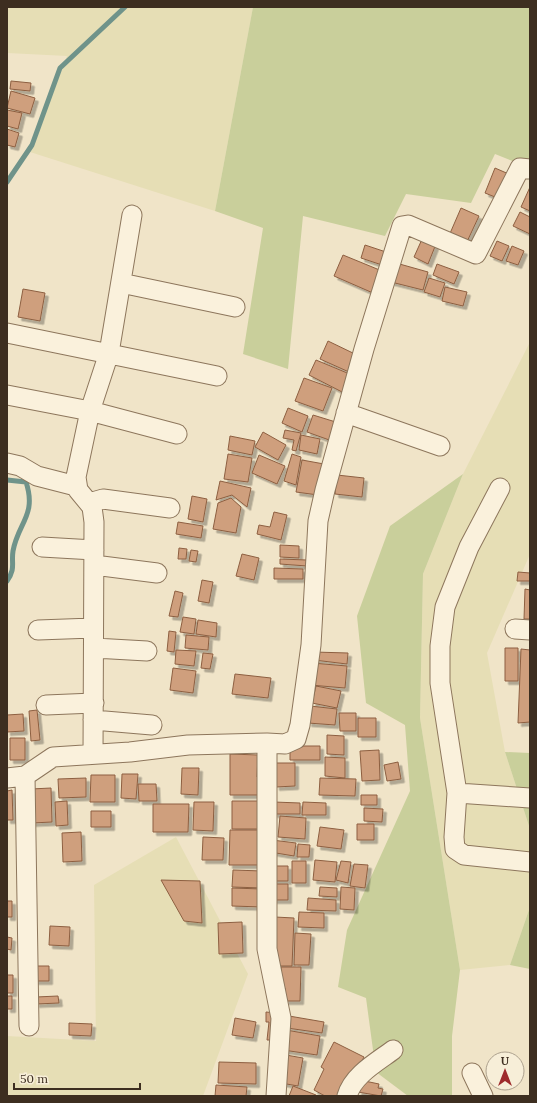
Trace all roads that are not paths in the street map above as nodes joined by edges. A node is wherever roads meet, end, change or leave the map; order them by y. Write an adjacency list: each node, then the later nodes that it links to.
1 (530, 169): 10 (street)
2 (132, 215): 3 (street)
3 (121, 283): 4 (street); 6 (street)
4 (235, 307)
5 (7, 333): 6 (street)
6 (109, 353): 7 (street); 9 (street)
7 (217, 376)
8 (7, 395): 9 (street)
9 (90, 411): 11 (street); 14 (street)
10 (346, 413): 12 (street); 28 (street)
11 (177, 434)
12 (440, 446)
13 (7, 463): 14 (street)
14 (76, 486): 16 (street)
15 (500, 488): 31 (street)
16 (89, 503): 17 (street); 19 (street)
17 (170, 508)
18 (42, 547): 19 (street)
19 (94, 558): 20 (street); 21 (street)
20 (157, 573)
21 (93, 628): 22 (street); 23 (street)
22 (38, 630)
23 (94, 648): 24 (street); 26 (street)
24 (147, 651)
25 (46, 705): 26 (street)
26 (93, 711): 27 (street); 29 (street)
27 (152, 725)
28 (267, 743): 29 (street); 37 (street)
29 (93, 754): 30 (street)
30 (16, 777): 34 (street)
31 (457, 793): 32 (street); 33 (street)
32 (530, 798)
33 (530, 862)
34 (28, 1026)
35 (393, 1050): 38 (street)
36 (472, 1073): 39 (street)
37 (276, 1096)
38 (347, 1096)
39 (483, 1096)

